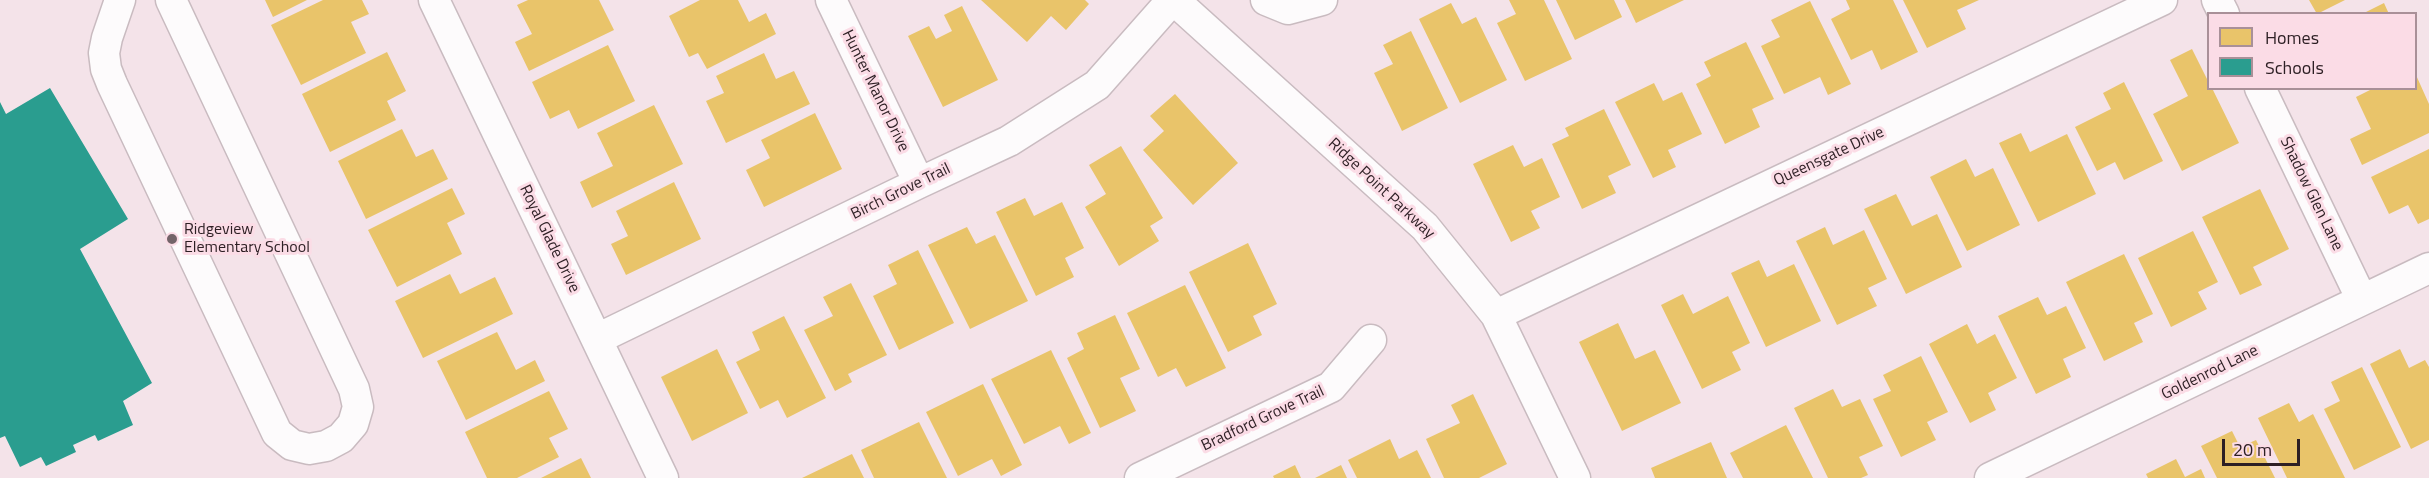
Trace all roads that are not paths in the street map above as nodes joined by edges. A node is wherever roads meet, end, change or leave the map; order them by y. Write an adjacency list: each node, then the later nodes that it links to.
1 (120, 0): 2 (street)
2 (171, 0)
3 (434, 0): 14 (street, Royal Glade Drive)
4 (831, 0): 10 (street, Hunter Manor Drive)
5 (1173, 0): 10 (street, Birch Grove Trail); 13 (street, Ridge Point Parkway)
6 (1266, 0): 8 (street)
7 (2162, 0): 13 (street, Queensgate Drive)
8 (1319, 2)
9 (2261, 90): 12 (street, Shadow Glen Lane)
10 (919, 183): 14 (street, Birch Grove Trail)
11 (2429, 268): 12 (street, Goldenrod Lane)
12 (2361, 300): 19 (street, Goldenrod Lane)
13 (1496, 315): 18 (street, Ridge Point Parkway)
14 (597, 339): 16 (street, Royal Glade Drive)
15 (1371, 340): 17 (street, Bradford Grove Trail)
16 (663, 478)
17 (1140, 478)
18 (1575, 478)
19 (1990, 478)

